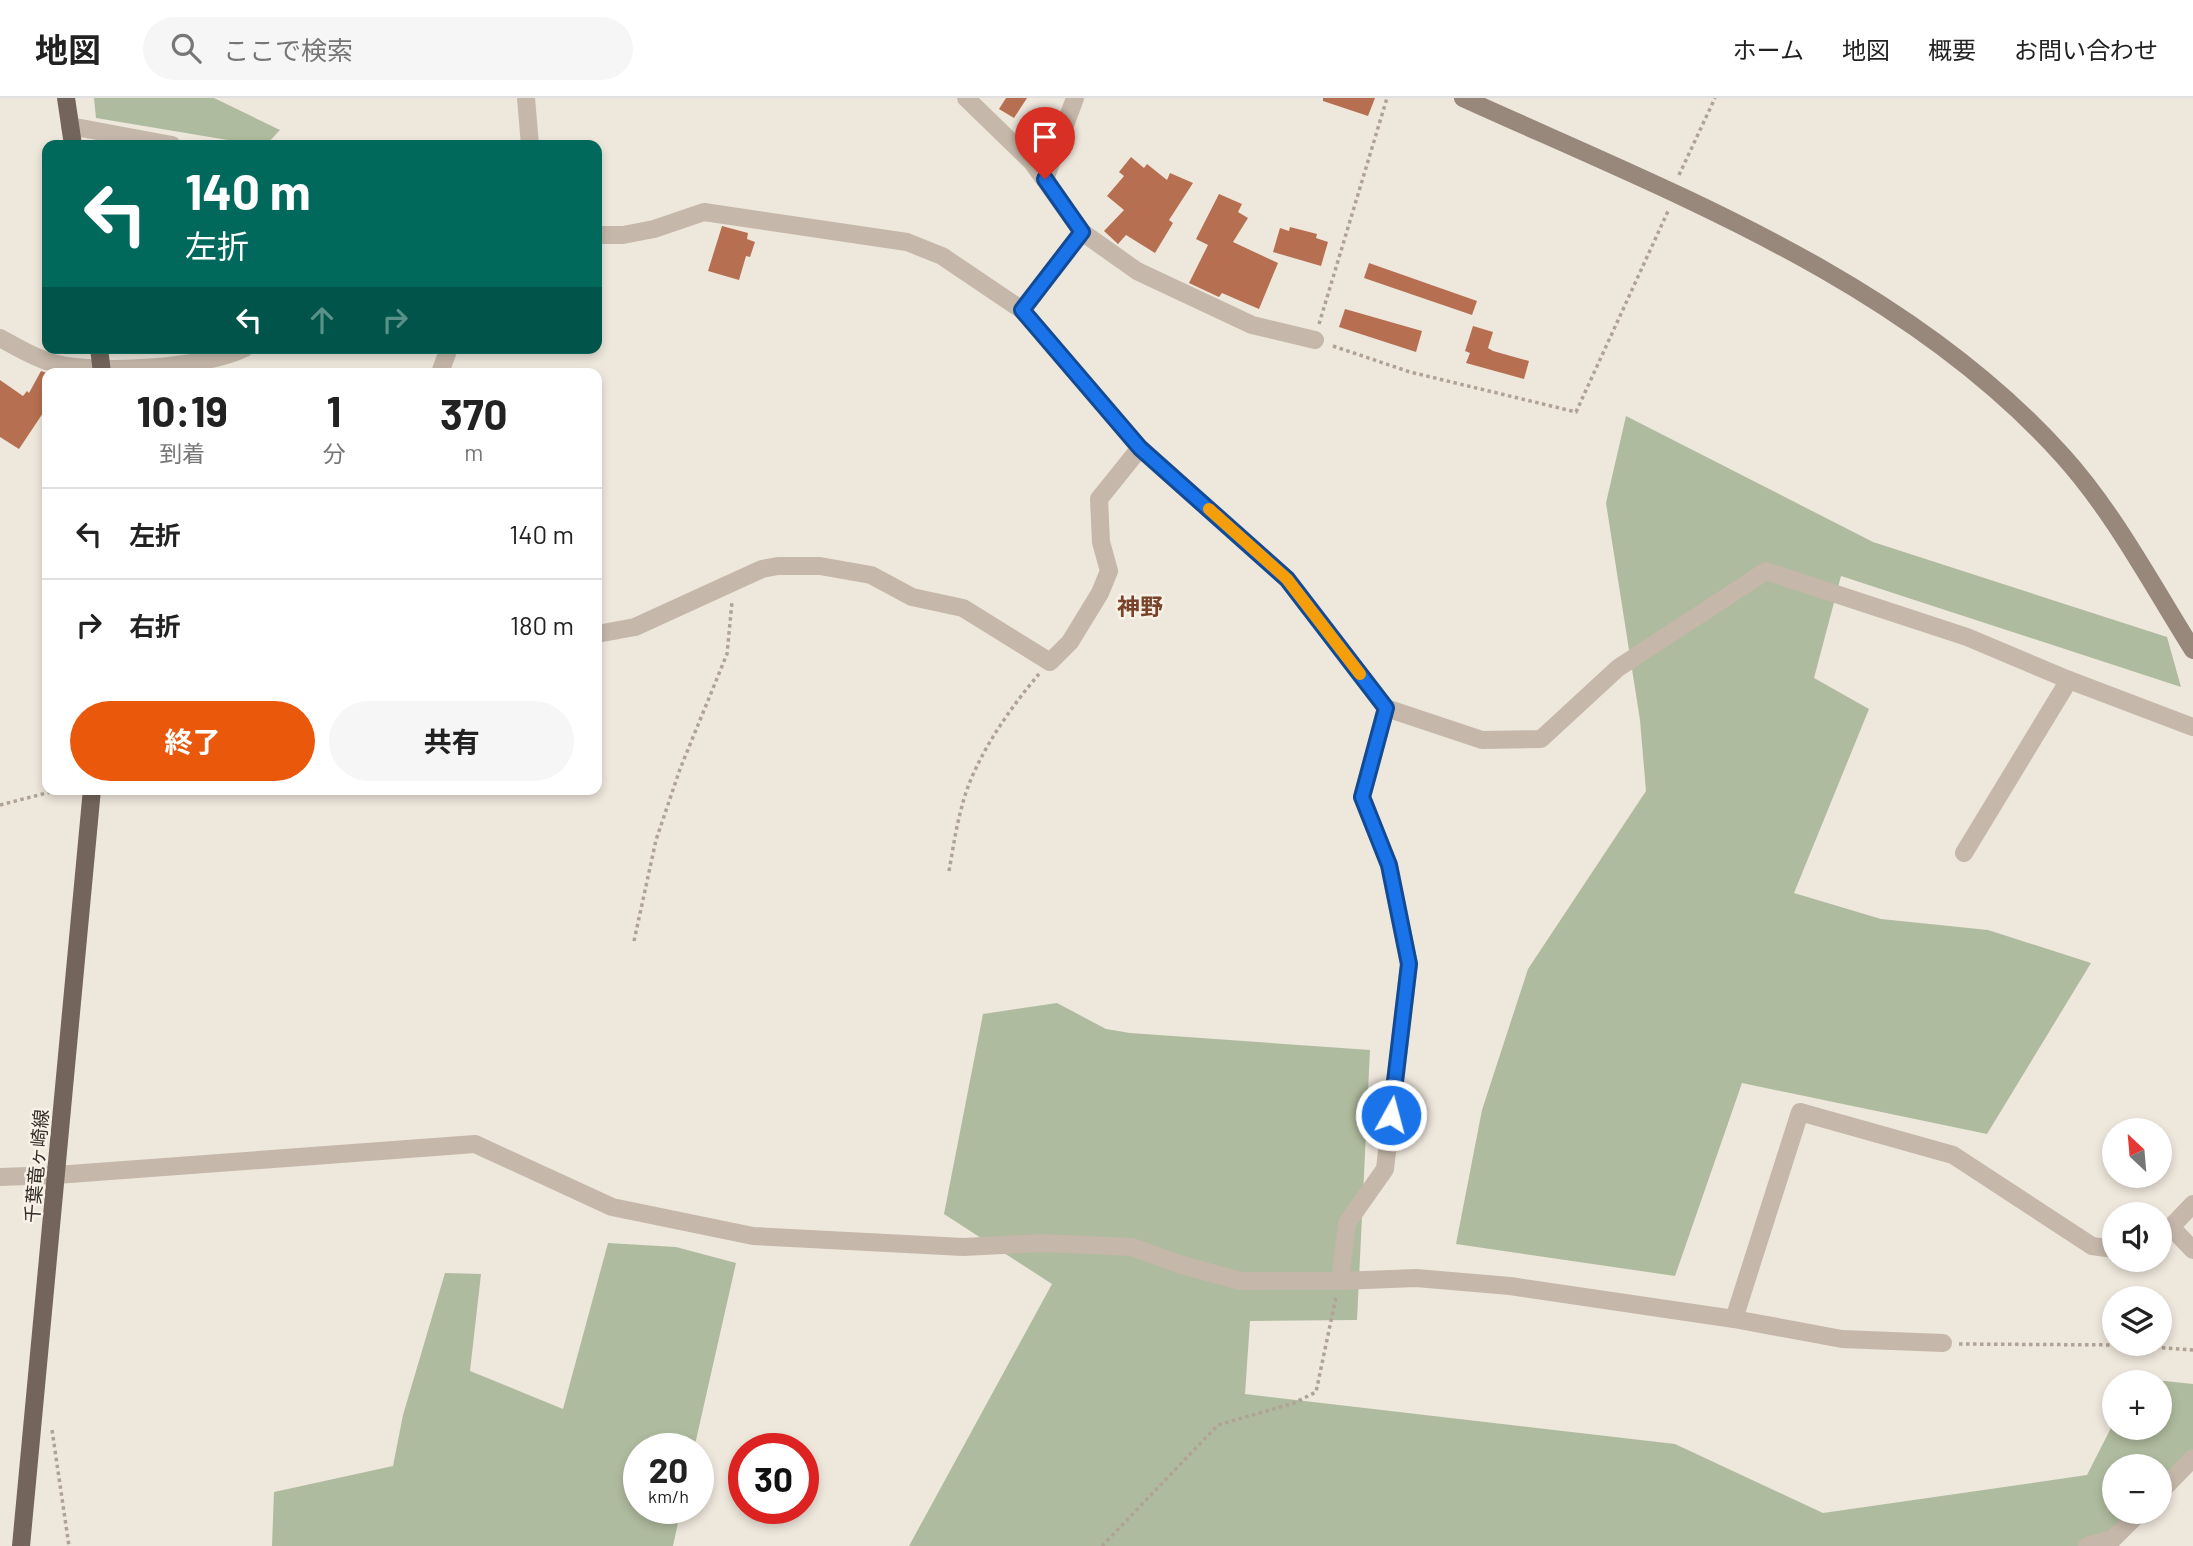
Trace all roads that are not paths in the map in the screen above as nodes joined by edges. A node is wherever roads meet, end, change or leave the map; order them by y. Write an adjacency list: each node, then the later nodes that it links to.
1 (66, 98): 6 (main road)
2 (526, 98): 9 (street)
3 (966, 98): 10 (street)
4 (1075, 98): 10 (street)
5 (1463, 98): 21 (street)
6 (70, 126): 7 (main road); 8 (street)
7 (72, 140)
8 (145, 140)
9 (530, 140)
10 (1045, 179): 11 (street)
11 (1082, 232): 13 (street); 15 (street)
12 (602, 234): 13 (street)
13 (1022, 310): 19 (street)
14 (0, 338): 17 (street)
15 (1315, 340)
16 (228, 354): 18 (street)
17 (84, 368)
18 (144, 368)
19 (1140, 448): 20 (street); 23 (street)
20 (602, 633)
21 (2193, 650)
22 (2069, 680): 23 (street); 24 (street); 26 (street)
23 (1386, 708): 34 (street)
24 (2193, 727)
25 (91, 795): 27 (main road, 千葉竜ヶ崎線)
26 (1964, 853)
27 (56, 1175): 28 (street); 34 (street); 40 (main road, 千葉竜ヶ崎線)
28 (0, 1177)
29 (2193, 1204): 30 (street)
30 (2172, 1223)
31 (2172, 1234): 33 (street)
32 (2102, 1247): 35 (street)
33 (2193, 1250)
34 (1340, 1281): 35 (street)
35 (1734, 1319): 36 (street)
36 (1943, 1343)
37 (2193, 1458): 38 (street)
38 (2172, 1480)
39 (2128, 1524): 41 (street)
40 (21, 1546)
41 (2087, 1546)

